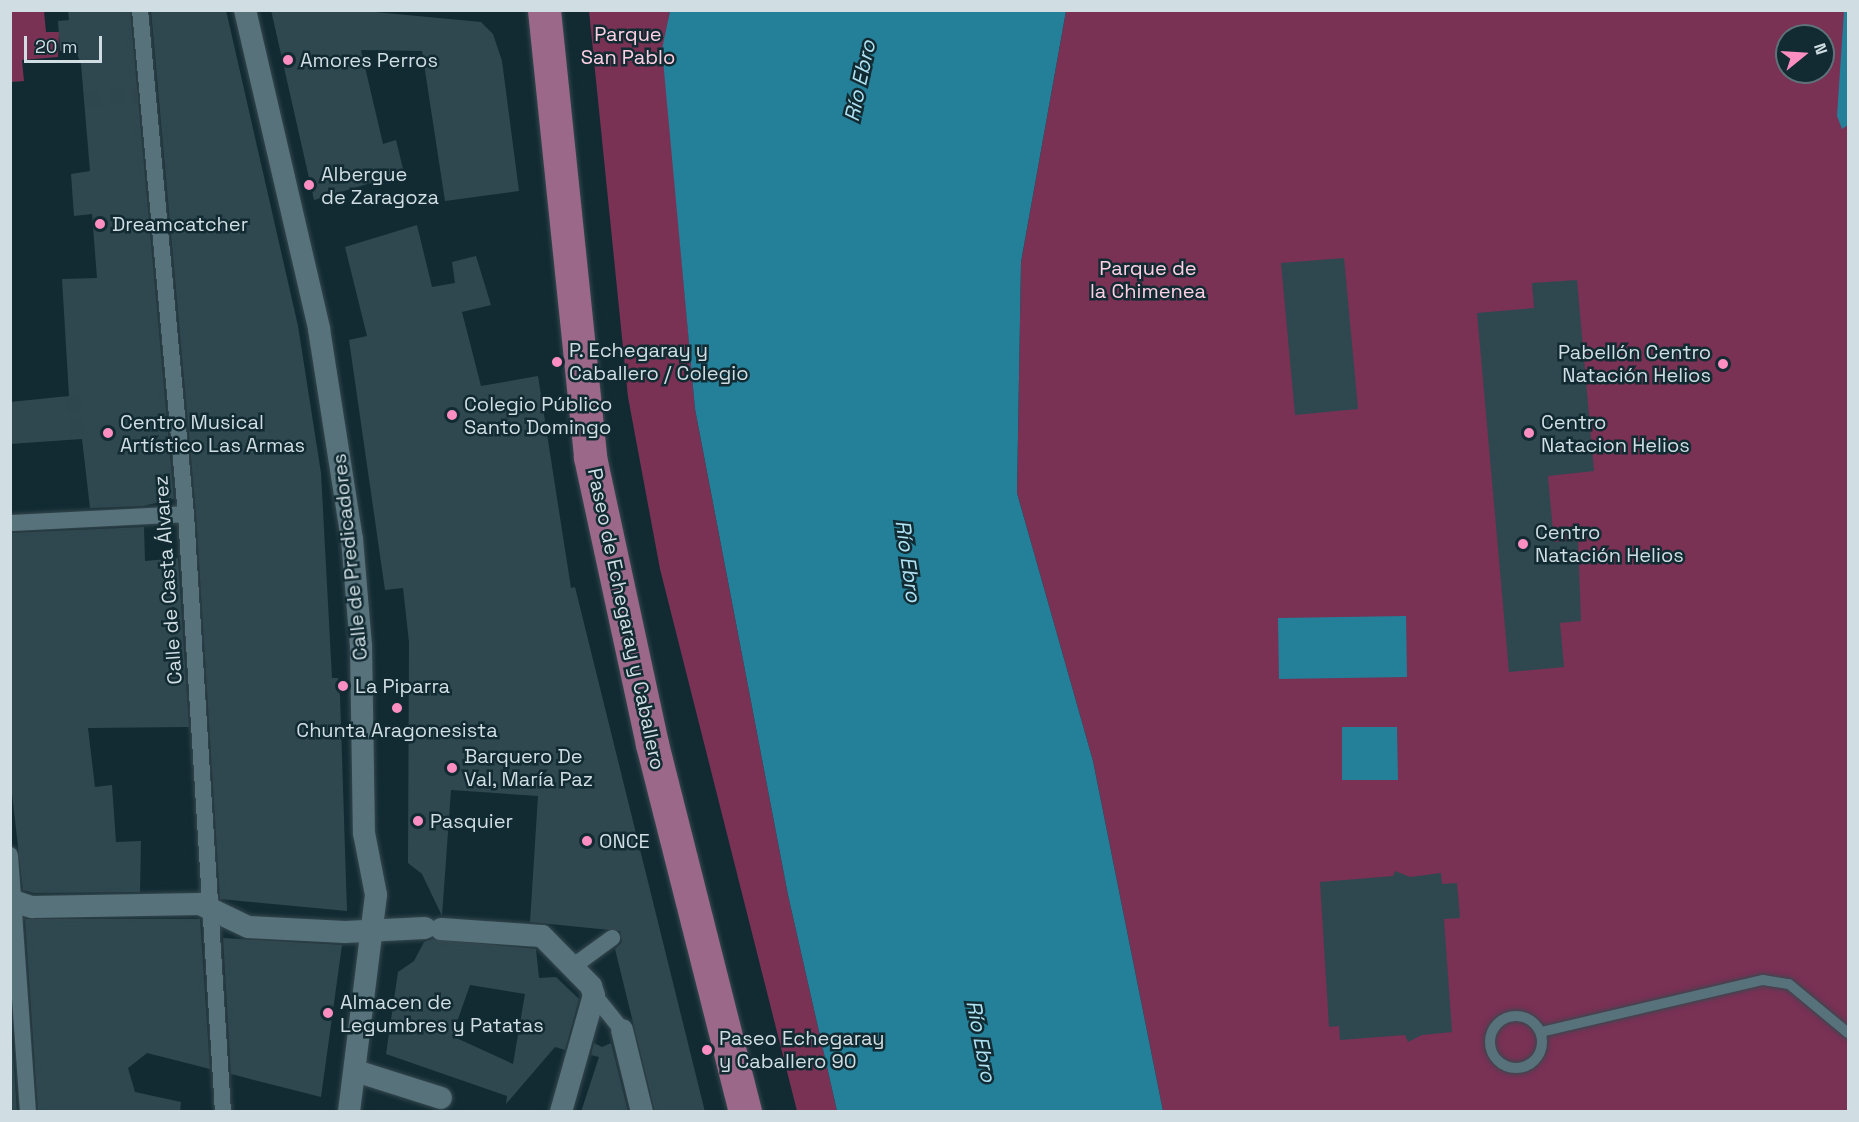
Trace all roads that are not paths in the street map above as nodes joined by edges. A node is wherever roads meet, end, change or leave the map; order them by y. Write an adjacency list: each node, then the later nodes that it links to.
1 (140, 10): 4 (street, Calle de Casta Álvarez)
2 (245, 10): 9 (street, Calle de Predicadores)
3 (538, 11): 23 (main road, Paseo de Echegaray y Caballero)
4 (186, 514): 5 (street); 8 (street, Calle de Casta Álvarez)
5 (10, 523)
6 (10, 855): 7 (street)
7 (12, 900): 8 (street); 18 (street)
8 (212, 910): 9 (street); 19 (street, Calle de Casta Álvarez)
9 (373, 931): 11 (street); 16 (street, Calle de Predicadores)
10 (612, 938): 11 (street)
11 (575, 965): 12 (street)
12 (594, 995): 13 (street); 21 (street)
13 (622, 1030): 22 (street)
14 (1541, 1032): 14 (lane); 15 (lane)
15 (1848, 1033)
16 (356, 1071): 17 (street); 20 (street, Calle de Predicadores)
17 (441, 1098)
18 (28, 1112)
19 (223, 1112)
20 (349, 1112)
21 (561, 1112)
22 (642, 1112)
23 (745, 1112)

